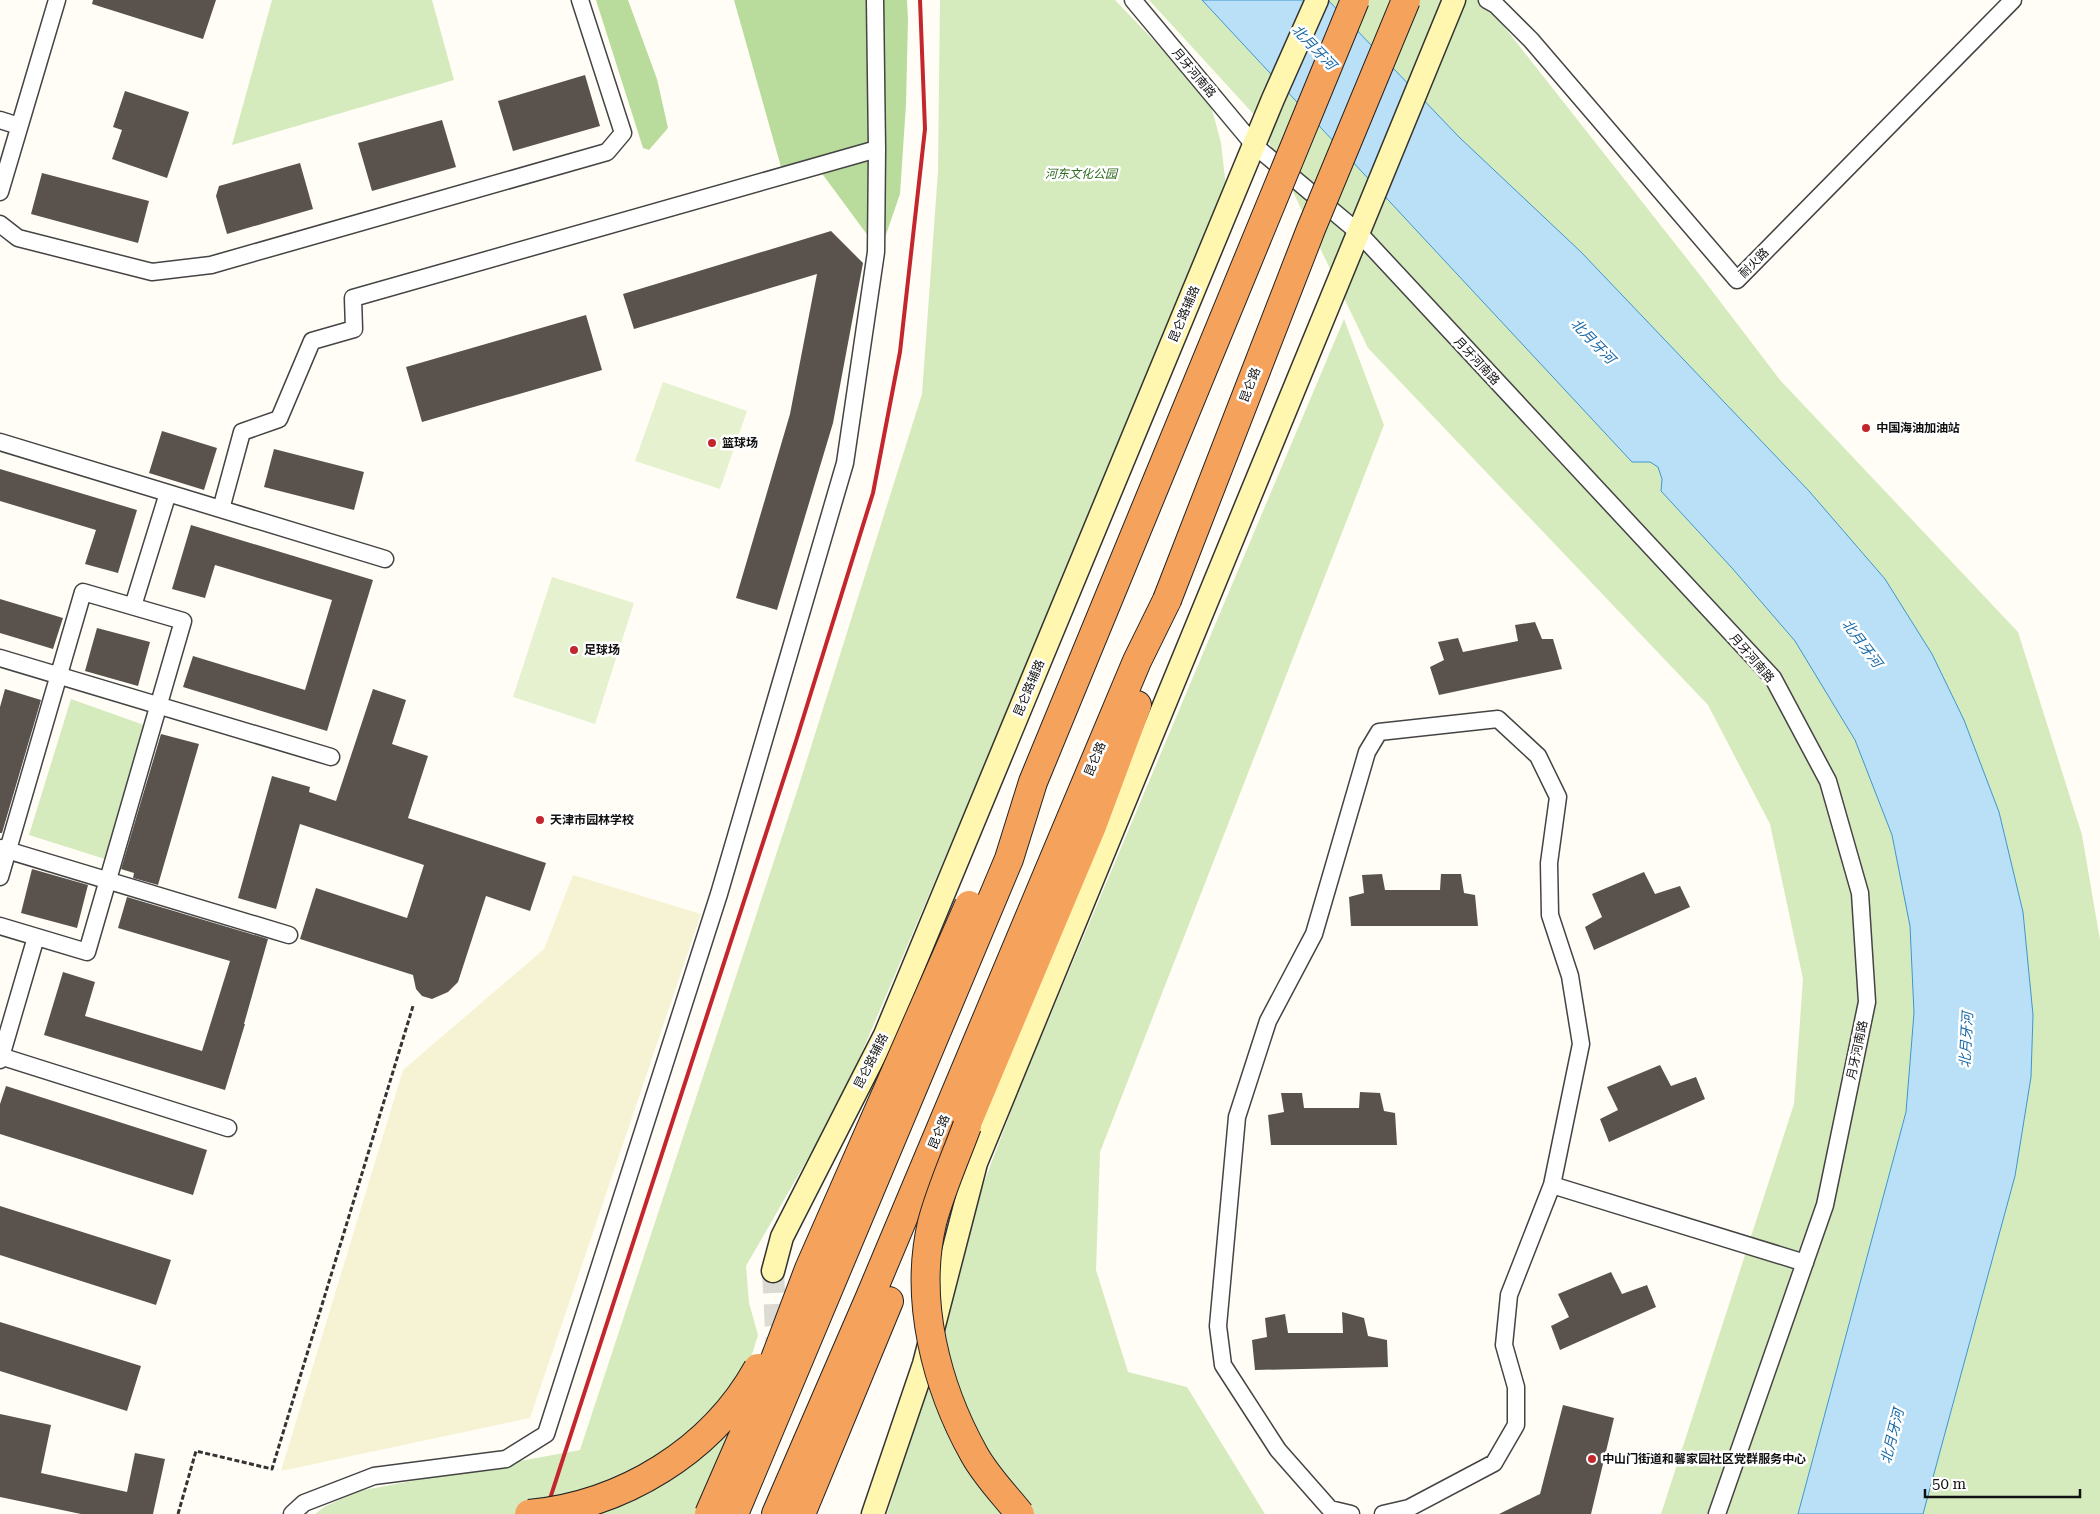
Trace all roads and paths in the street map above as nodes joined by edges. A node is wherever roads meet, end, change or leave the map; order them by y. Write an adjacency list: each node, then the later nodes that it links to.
1 (57, 0): 12 (street)
2 (580, 0): 16 (street)
3 (875, 0): 14 (street)
4 (1133, 0): 13 (street, 月牙河南路)
5 (1317, 0): 13 (main road, 昆仑路辅路)
6 (1355, 0): 28 (highway, bridge)
7 (1406, 0): 22 (highway, 昆仑路, bridge)
8 (1454, 0): 17 (main road)
9 (1487, 0): 10 (street, 耐火路)
10 (2013, 0)
11 (0, 120): 12 (street)
12 (19, 126): 15 (street)
13 (1254, 145): 17 (street, 月牙河南路); 42 (main road, 昆仑路辅路)
14 (877, 149): 20 (street); 44 (street)
15 (0, 192)
16 (0, 224)
17 (1358, 232): 40 (street, 月牙河南路); 50 (main road)
18 (0, 442): 19 (street)
19 (168, 493): 20 (street); 23 (street)
20 (221, 509): 21 (street)
21 (385, 559)
22 (1166, 600): 37 (highway); 48 (highway, 昆仑路)
23 (133, 606): 25 (street); 26 (street)
24 (0, 658): 25 (street)
25 (59, 676): 26 (street); 29 (street)
26 (158, 706): 27 (street); 31 (street)
27 (331, 757)
28 (1033, 782): 41 (highway, bridge); 47 (highway, bridge)
29 (4, 849): 30 (street); 31 (street)
30 (0, 877)
31 (108, 880): 33 (street); 34 (street)
32 (0, 926): 34 (street)
33 (289, 935)
34 (36, 937): 36 (street)
35 (413, 1006): 43 (path)
36 (0, 1058): 38 (street)
37 (967, 1126): 49 (highway, bridge); 51 (highway, bridge)
38 (228, 1128)
39 (1552, 1185): 40 (street); 52 (street); 53 (street)
40 (1805, 1263): 54 (street, 月牙河南路)
41 (809, 1268): 45 (highway, bridge); 46 (highway, bridge)
42 (773, 1271)
43 (178, 1514)
44 (292, 1514)
45 (529, 1514)
46 (708, 1514)
47 (734, 1514)
48 (776, 1514)
49 (801, 1514)
50 (873, 1514)
51 (1020, 1514)
52 (1351, 1514)
53 (1382, 1514)
54 (1717, 1514)

